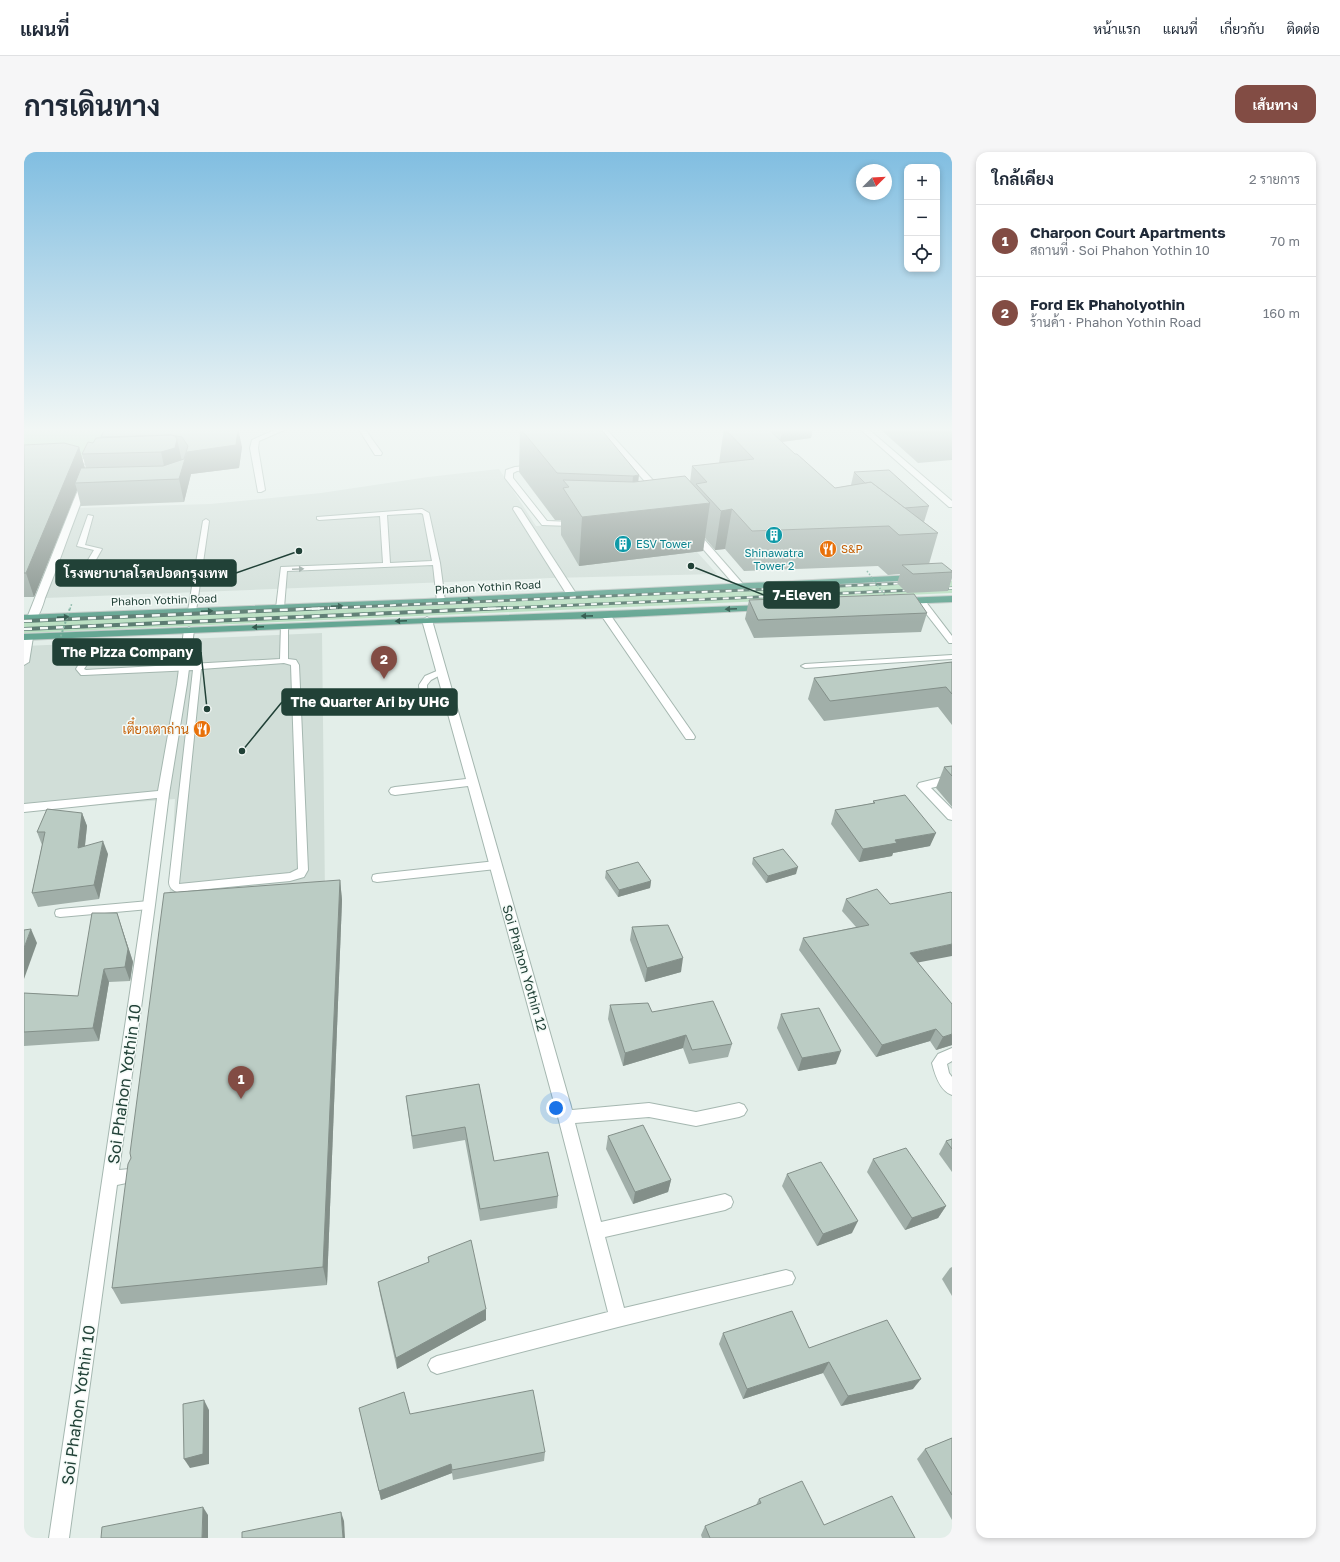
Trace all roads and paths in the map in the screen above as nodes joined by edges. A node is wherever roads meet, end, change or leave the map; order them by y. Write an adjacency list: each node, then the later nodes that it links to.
1 (84, 493): 19 (street)
2 (521, 493): 7 (street)
3 (625, 493): 7 (street)
4 (659, 493): 6 (street)
5 (938, 493): 9 (street)
6 (665, 499)
7 (637, 505): 8 (street)
8 (650, 505)
9 (952, 505)
10 (517, 509): 24 (street)
11 (383, 514): 13 (lane); 16 (lane); 17 (lane)
12 (90, 516): 18 (lane)
13 (319, 518)
14 (206, 521): 32 (lane)
15 (689, 528): 23 (street)
16 (436, 563): 17 (lane); 27 (lane)
17 (387, 565): 31 (lane, one-way to 17)
18 (88, 567): 19 (lane); 20 (lane)
19 (52, 569): 34 (street)
20 (128, 569)
21 (867, 571): 28 (path, bridge)
22 (921, 577): 23 (main road, Phahon Yothin Road)
23 (741, 587): 24 (main road, Phahon Yothin Road)
24 (572, 595): 27 (main road, Phahon Yothin Road, one-way to 24)
25 (952, 599): 26 (main road)
26 (920, 600): 28 (main road); 39 (lane)
27 (441, 601): 31 (main road, Phahon Yothin Road, one-way to 27)
28 (891, 602)
29 (72, 603): 40 (path, bridge)
30 (772, 607): 33 (main road, one-way to 33)
31 (280, 608): 32 (main road, Phahon Yothin Road, one-way to 31)
32 (192, 611): 34 (main road, Phahon Yothin Road, one-way to 32); 37 (main road)
33 (606, 615): 35 (main road, one-way to 35); 49 (street)
34 (28, 618)
35 (428, 620): 36 (main road, one-way to 36); 47 (street, Soi Phahon Yothin 12)
36 (284, 626): 37 (main road, one-way to 37); 43 (lane)
37 (189, 630): 38 (main road); 41 (street, Soi Phahon Yothin 10)
38 (26, 637): 44 (street)
39 (952, 641)
40 (58, 645)
41 (186, 650): 46 (street, Soi Phahon Yothin 10); 46 (lane)
42 (952, 658): 45 (lane)
43 (284, 661): 46 (lane); 46 (lane)
44 (24, 662)
45 (805, 666)
46 (190, 668): 53 (street, Soi Phahon Yothin 10)
47 (442, 672): 48 (lane); 51 (street, Soi Phahon Yothin 12)
48 (424, 708)
49 (690, 737)
50 (952, 779): 55 (street)
51 (473, 782): 52 (street); 56 (street, Soi Phahon Yothin 12)
52 (395, 791)
53 (163, 794): 54 (street); 58 (street, Soi Phahon Yothin 10)
54 (24, 808)
55 (952, 816)
56 (496, 865): 57 (lane); 63 (street, Soi Phahon Yothin 12)
57 (377, 878)
58 (149, 905): 59 (lane); 65 (street, Soi Phahon Yothin 10)
59 (60, 913)
60 (952, 1054): 61 (street)
61 (952, 1089)
62 (739, 1110): 63 (street)
63 (566, 1117): 67 (street, Soi Phahon Yothin 12)
64 (130, 1176): 65 (street)
65 (111, 1179): 71 (street, Soi Phahon Yothin 10)
66 (725, 1202): 67 (street)
67 (595, 1231): 69 (street, Soi Phahon Yothin 12)
68 (786, 1278): 69 (street)
69 (618, 1318): 70 (street)
70 (436, 1365)
71 (59, 1538)

